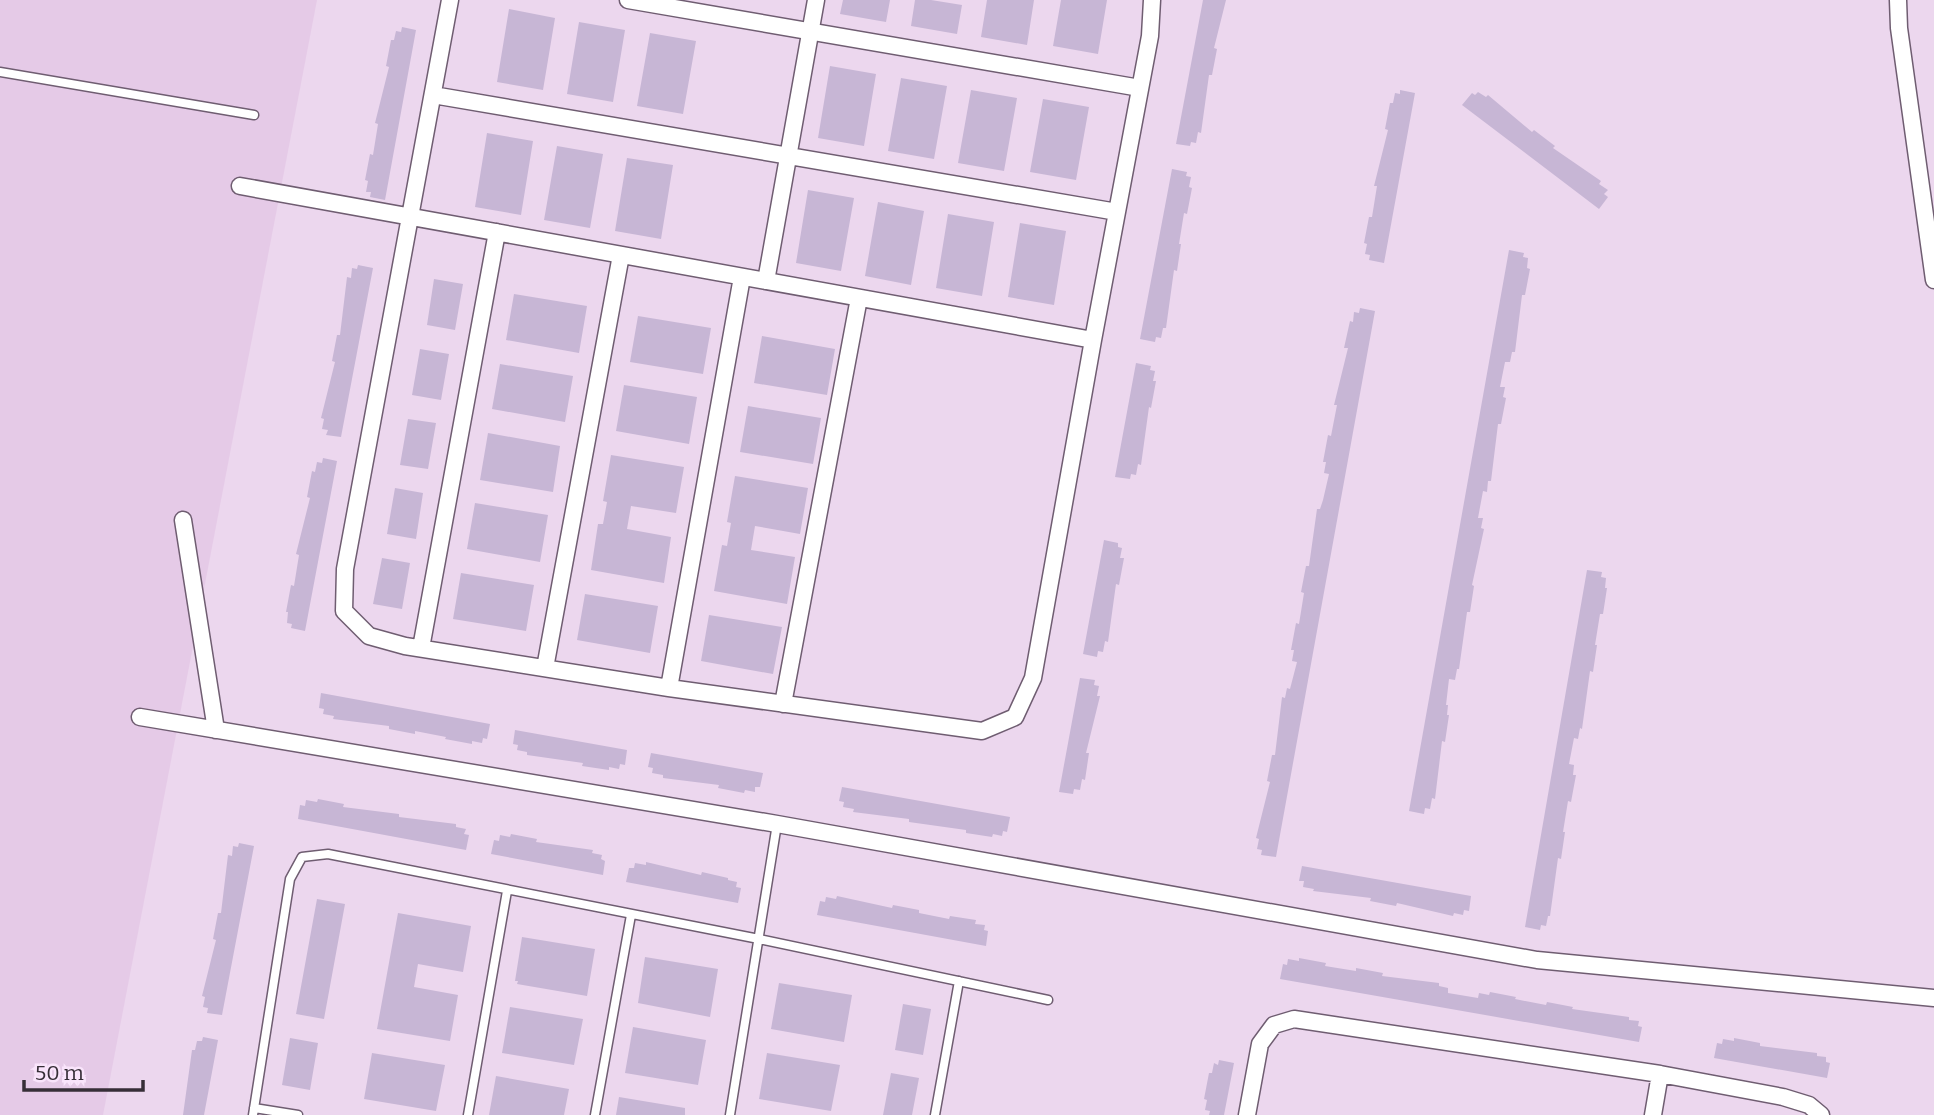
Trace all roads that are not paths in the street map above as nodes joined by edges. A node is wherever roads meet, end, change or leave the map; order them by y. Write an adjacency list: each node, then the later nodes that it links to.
1 (450, 0): 9 (street)
2 (628, 0): 6 (street)
3 (816, 0): 6 (street)
4 (1152, 0): 8 (street)
5 (1898, 0): 19 (street)
6 (811, 32): 8 (street); 11 (street)
7 (0, 72): 10 (lane)
8 (1140, 88): 13 (street)
9 (433, 95): 11 (street); 14 (street)
10 (254, 115)
11 (789, 156): 13 (street); 18 (street)
12 (240, 186): 14 (street)
13 (1117, 212): 21 (street)
14 (410, 217): 15 (street); 23 (street)
15 (497, 232): 16 (street); 23 (street)
16 (621, 255): 17 (street); 24 (street)
17 (742, 277): 18 (street); 25 (street)
18 (766, 281): 20 (street)
19 (1934, 281)
20 (859, 298): 21 (street); 26 (street)
21 (1093, 341): 26 (street)
22 (183, 520): 28 (street)
23 (421, 648): 24 (street)
24 (545, 668): 25 (street)
25 (669, 688): 26 (street)
26 (783, 704)
27 (140, 717): 28 (street)
28 (216, 730): 29 (street)
29 (777, 824): 32 (lane); 34 (street)
30 (507, 891): 31 (lane); 37 (lane); 39 (lane)
31 (631, 915): 32 (lane); 40 (lane)
32 (759, 939): 33 (lane); 41 (lane)
33 (959, 981): 35 (lane); 42 (lane)
34 (1934, 998)
35 (1048, 1000)
36 (1660, 1074): 43 (street); 44 (street); 45 (street)
37 (253, 1111): 38 (lane)
38 (298, 1115)
39 (468, 1115)
40 (595, 1115)
41 (730, 1115)
42 (935, 1115)
43 (1247, 1115)
44 (1653, 1115)
45 (1821, 1115)

